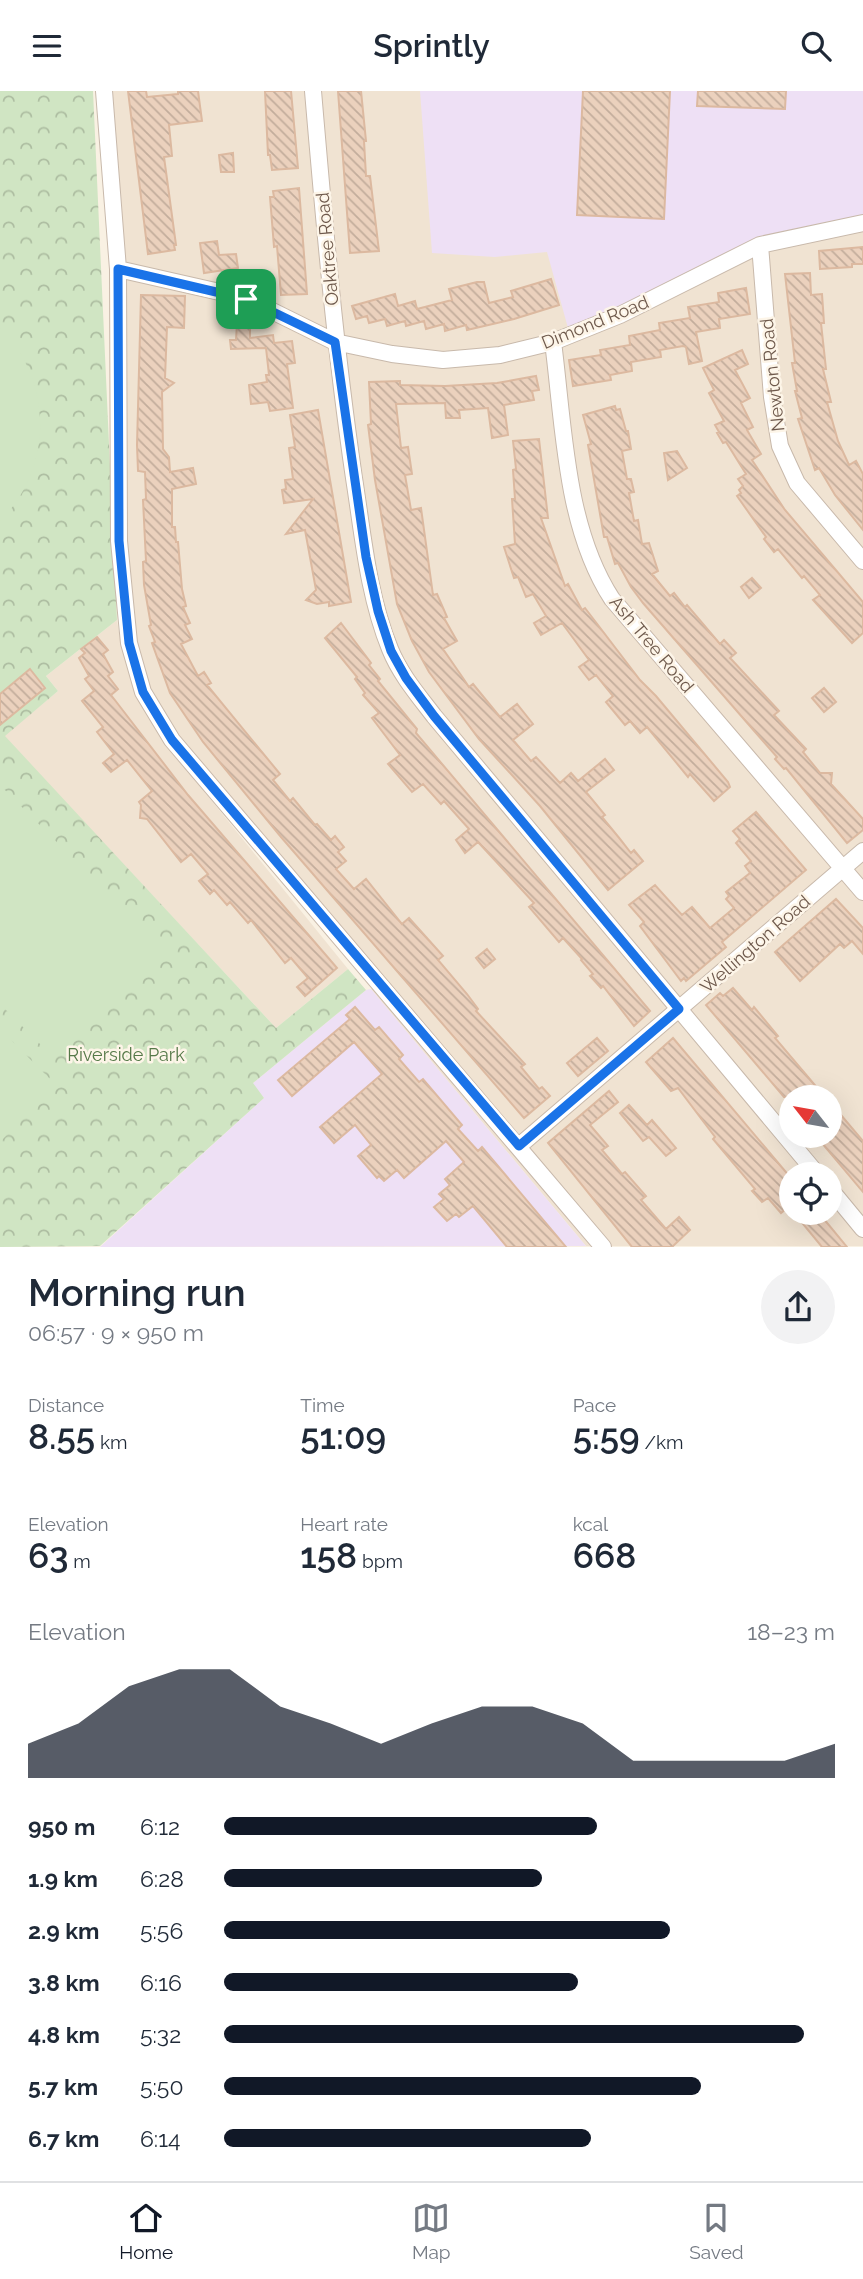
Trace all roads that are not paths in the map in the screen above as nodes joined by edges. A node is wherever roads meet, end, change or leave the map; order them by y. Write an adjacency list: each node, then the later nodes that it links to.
1 (104, 91): 5 (street)
2 (313, 91): 6 (street, Oaktree Road)
3 (863, 223): 4 (street, Dimond Road)
4 (760, 244): 7 (street, Dimond Road); 8 (street, Newton Road)
5 (118, 269): 6 (street, Dimond Road); 13 (street)
6 (335, 342): 7 (street, Dimond Road); 12 (street, Oaktree Road)
7 (553, 342): 10 (street, Ash Tree Road)
8 (863, 561)
9 (863, 851): 10 (street, Wellington Road)
10 (842, 868): 11 (street, Ash Tree Road); 12 (street, Wellington Road)
11 (863, 892)
12 (679, 1009): 13 (street, Wellington Road); 14 (street, Oaktree Road)
13 (519, 1146): 17 (street)
14 (807, 1162)
15 (842, 1204): 16 (street)
16 (863, 1229)
17 (603, 1247)

